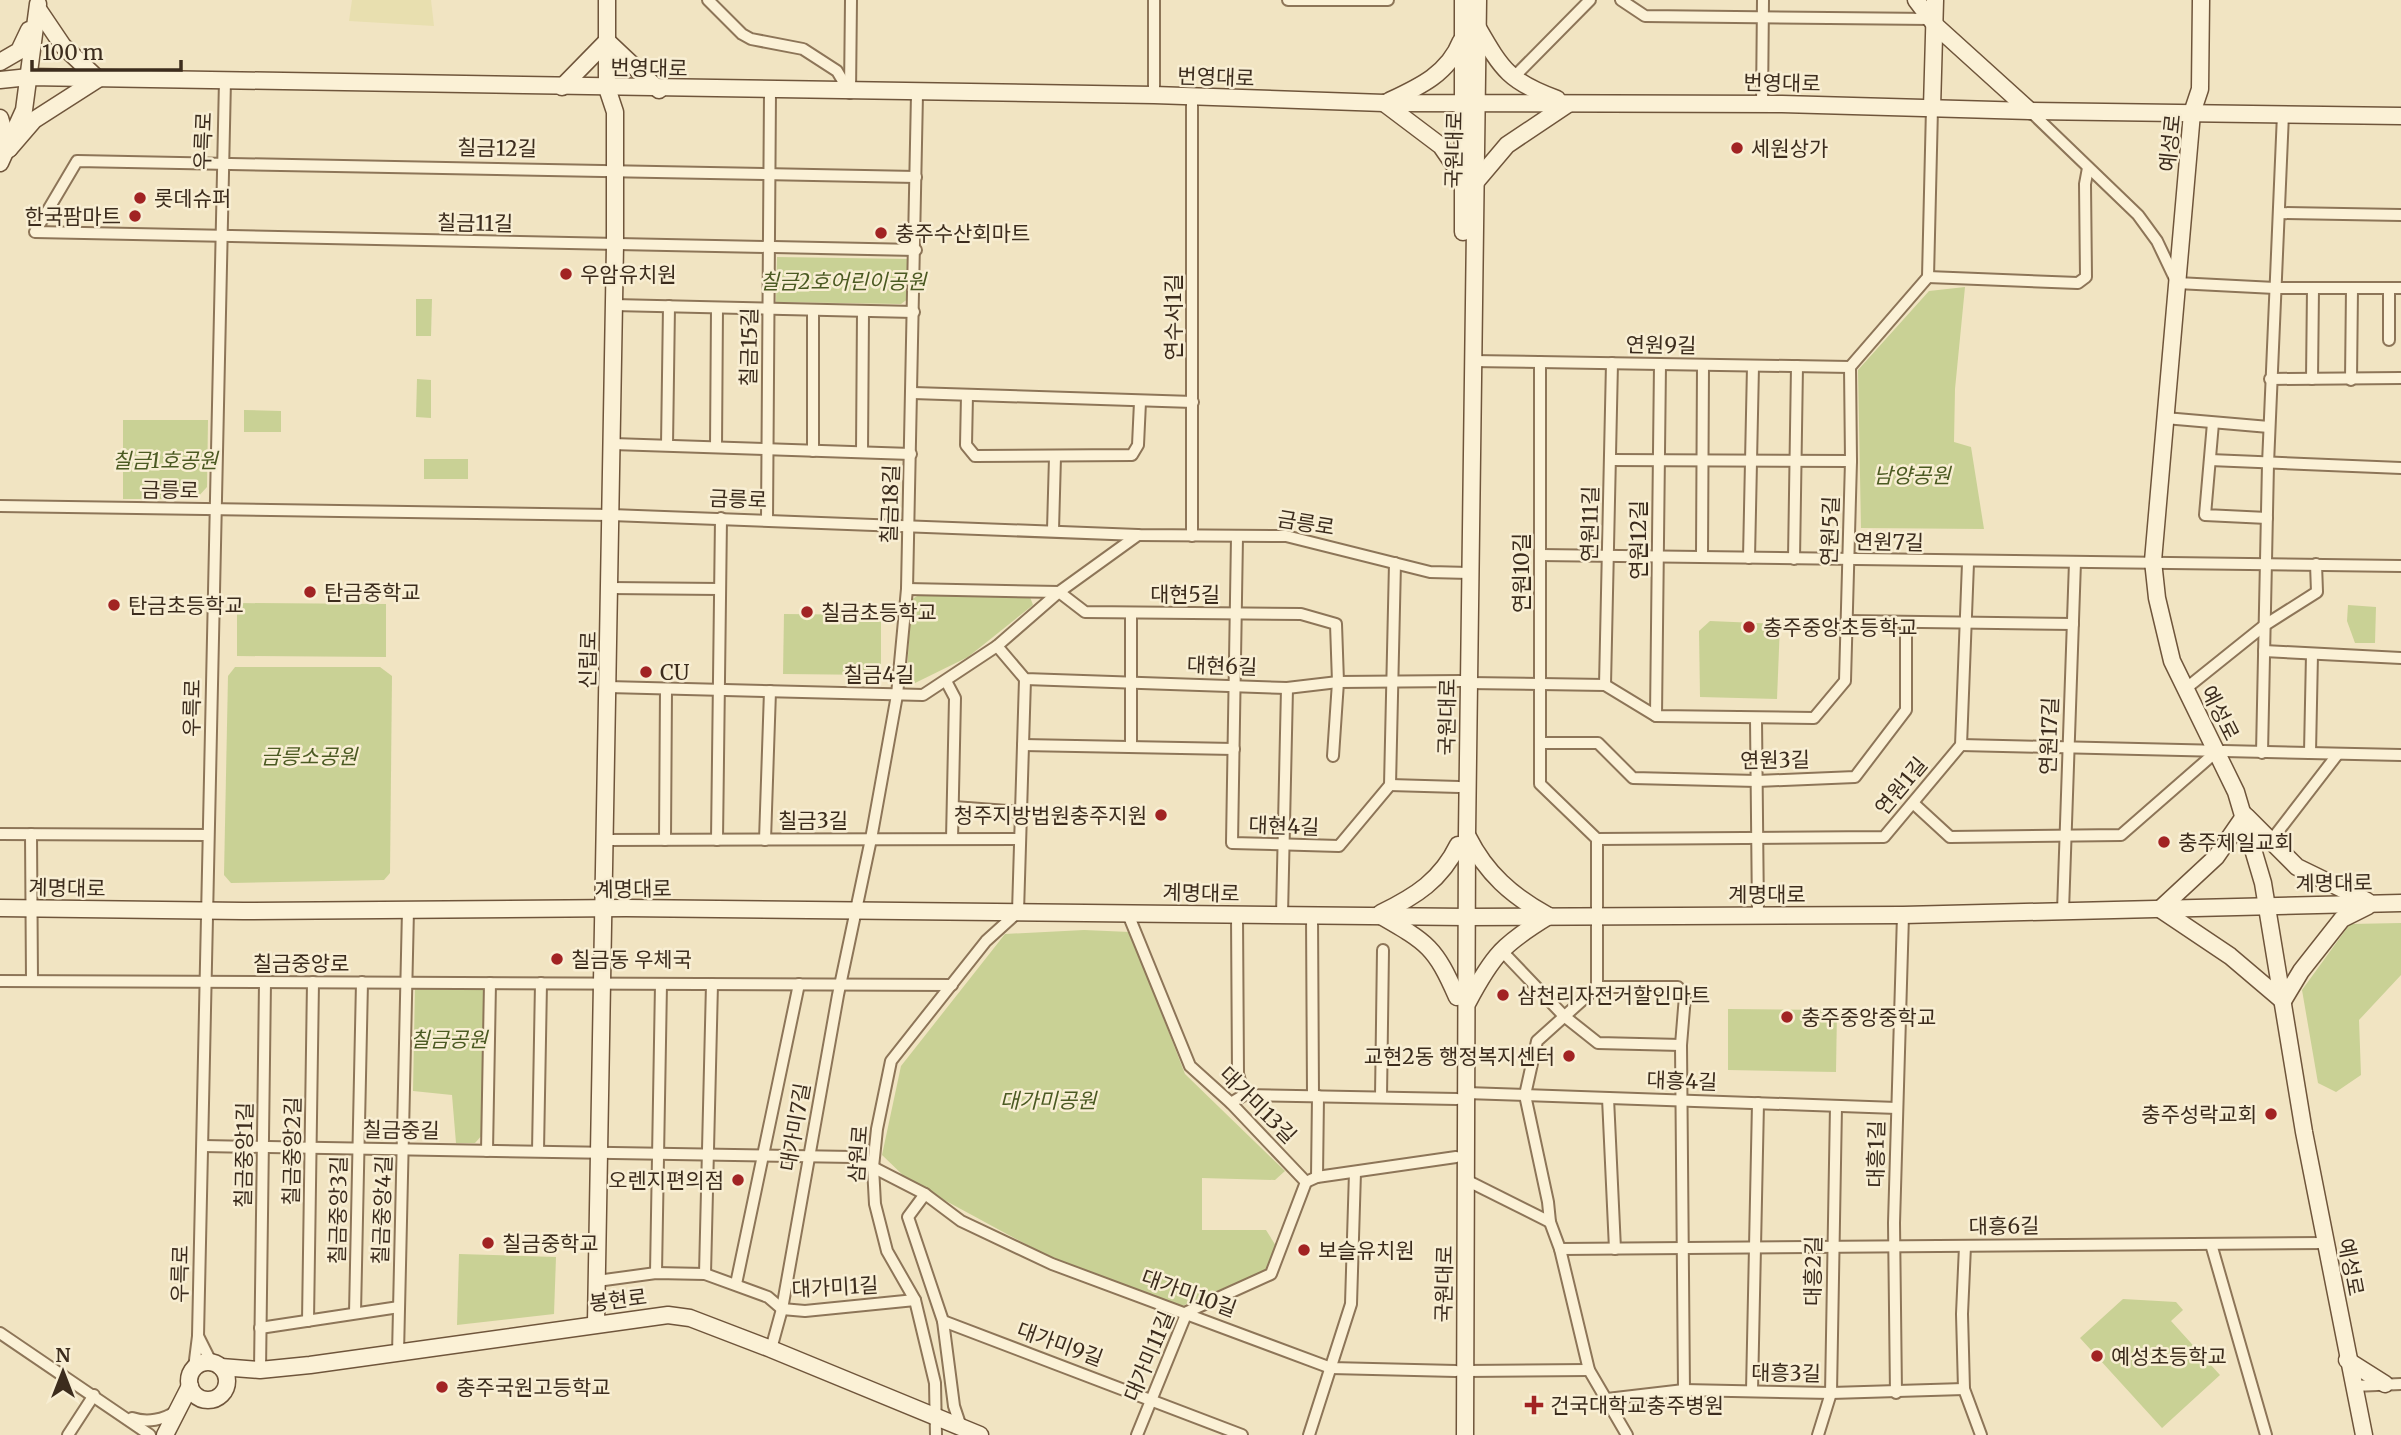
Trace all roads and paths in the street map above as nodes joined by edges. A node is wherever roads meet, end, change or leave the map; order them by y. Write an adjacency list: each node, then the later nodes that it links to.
1 (607, 0): 22 (street, 신립로)
2 (708, 0): 33 (street)
3 (851, 0): 33 (street)
4 (1154, 0): 35 (street)
5 (1287, 0): 6 (street)
6 (1334, 0): 7 (street)
7 (1388, 0)
8 (1463, 0): 21 (street, 국원대로)
9 (1478, 0): 21 (street, 국원대로)
10 (1590, 0): 25 (street)
11 (1621, 0): 18 (street)
12 (1641, 0): 18 (street)
13 (1763, 0): 19 (street)
14 (1916, 0): 20 (street)
15 (1935, 0): 20 (street)
16 (2201, 0): 43 (street, 예성로)
17 (38, 4): 23 (street); 24 (street); 26 (street)
18 (1640, 14): 19 (street)
19 (1763, 19): 20 (street); 40 (street)
20 (1933, 22): 41 (street); 42 (street)
21 (1470, 32): 25 (street); 37 (street); 38 (street, 국원대로)
22 (607, 41): 29 (street); 30 (street, 신립로); 31 (street)
23 (0, 62)
24 (29, 77): 26 (street, 번영대로); 27 (street, 번영대로); 47 (street)
25 (1513, 78): 39 (street)
26 (98, 79): 28 (street, 번영대로); 47 (street)
27 (0, 80)
28 (225, 80): 29 (street, 번영대로); 49 (street, 우륵로)
29 (562, 87): 30 (street, 번영대로)
30 (607, 88): 31 (street, 번영대로); 51 (street, 신립로)
31 (659, 90): 32 (street, 번영대로)
32 (770, 92): 33 (street, 번영대로); 52 (street, 칠금15길)
33 (850, 93): 34 (street, 번영대로)
34 (917, 94): 35 (street, 번영대로); 53 (street, 칠금18길)
35 (1154, 95): 36 (street, 번영대로)
36 (1192, 97): 37 (street, 번영대로); 91 (street, 연수서1길)
37 (1384, 103): 38 (street, 번영대로); 54 (street)
38 (1469, 103): 39 (street, 번영대로); 54 (street, 국원대로)
39 (1569, 103): 40 (street, 번영대로); 54 (street)
40 (1762, 104): 41 (street, 번영대로)
41 (1933, 108): 42 (street, 번영대로); 62 (street)
42 (2030, 111): 43 (street, 번영대로); 50 (street)
43 (2192, 113): 44 (street, 번영대로); 63 (street, 예성로)
44 (2283, 114): 45 (street, 번영대로); 55 (street)
45 (2401, 116)
46 (0, 118): 47 (street)
47 (9, 149): 48 (street)
48 (0, 163)
49 (222, 163): 51 (street, 칠금12길); 57 (street, 칠금12길); 58 (street, 우륵로)
50 (2088, 168): 62 (street); 63 (street)
51 (615, 170): 52 (street, 칠금12길); 59 (street, 신립로)
52 (770, 173): 53 (street, 칠금12길); 60 (street, 칠금15길)
53 (916, 177): 61 (street, 칠금18길)
54 (1469, 181): 76 (street, 국원대로); 137 (street, 국원대로)
55 (2279, 213): 56 (street); 64 (street)
56 (2401, 215)
57 (35, 232): 58 (street, 칠금11길)
58 (221, 237): 59 (street, 칠금11길); 113 (street, 우륵로)
59 (615, 245): 60 (street, 칠금11길); 68 (street, 신립로)
60 (770, 247): 61 (street, 칠금11길); 71 (street, 칠금15길)
61 (916, 250): 74 (street, 칠금18길)
62 (1928, 277): 83 (street)
63 (2177, 283): 64 (street); 92 (street, 예성로)
64 (2276, 288): 65 (street); 85 (street)
65 (2314, 288): 66 (street); 86 (street)
66 (2352, 288): 67 (street); 87 (street)
67 (2395, 288): 75 (street)
68 (614, 305): 69 (street); 95 (street, 신립로)
69 (669, 306): 70 (street); 96 (street)
70 (717, 308): 71 (street); 97 (street)
71 (769, 309): 72 (street); 98 (street, 칠금15길)
72 (813, 311): 73 (street); 99 (street)
73 (863, 312): 74 (street); 100 (street)
74 (914, 312): 88 (street, 칠금18길)
75 (2389, 340)
76 (1471, 361): 77 (street, 연원9길); 137 (street, 국원대로)
77 (1540, 362): 78 (street, 연원9길); 123 (street, 연원10길)
78 (1612, 363): 79 (street, 연원9길); 104 (street, 연원11길)
79 (1660, 364): 80 (street, 연원9길); 103 (street, 연원12길)
80 (1703, 365): 81 (street, 연원9길); 105 (street)
81 (1753, 366): 82 (street, 연원9길); 106 (street)
82 (1797, 366): 83 (street, 연원9길); 108 (street)
83 (1850, 367): 109 (street, 연원5길)
84 (2401, 378): 87 (street)
85 (2270, 379): 86 (street); 94 (street)
86 (2312, 379): 87 (street)
87 (2351, 380)
88 (913, 393): 89 (street); 101 (street, 칠금18길)
89 (967, 395): 90 (street); 102 (street)
90 (1140, 402): 91 (street); 102 (street)
91 (1192, 402): 121 (street, 연수서1길)
92 (2165, 418): 93 (street); 130 (street, 예성로)
93 (2213, 423): 94 (street); 107 (street)
94 (2269, 428): 110 (street)
95 (613, 444): 96 (street); 114 (street, 신립로)
96 (667, 444): 97 (street)
97 (716, 447): 98 (street)
98 (768, 449): 99 (street); 117 (street, 칠금15길)
99 (813, 451): 100 (street)
100 (862, 452): 101 (street)
101 (911, 454): 118 (street, 칠금18길)
102 (1055, 457): 119 (street)
103 (1658, 459): 104 (street); 105 (street); 125 (street, 연원12길)
104 (1611, 460): 124 (street, 연원11길)
105 (1703, 460): 106 (street); 126 (street)
106 (1751, 460): 108 (street); 127 (street)
107 (2210, 460): 110 (street); 116 (street)
108 (1796, 461): 109 (street); 128 (street)
109 (1851, 461): 129 (street, 연원5길)
110 (2267, 464): 111 (street); 116 (street)
111 (2401, 468)
112 (0, 506): 113 (street, 금릉로)
113 (215, 510): 114 (street, 금릉로); 192 (street, 우륵로)
114 (611, 515): 115 (street, 금릉로); 138 (street, 신립로)
115 (722, 518): 117 (street, 금릉로); 139 (street)
116 (2267, 518): 134 (street)
117 (767, 520): 118 (street, 금릉로)
118 (909, 525): 119 (street, 금릉로); 140 (street, 칠금18길)
119 (1053, 530): 120 (street, 금릉로)
120 (1138, 535): 121 (street, 금릉로); 141 (street, 칠금4길)
121 (1192, 536): 122 (street, 금릉로)
122 (1237, 537): 132 (street, 금릉로); 143 (street, 대현4길)
123 (1540, 555): 124 (street, 연원7길); 160 (street, 연원10길)
124 (1609, 556): 125 (street, 연원7길); 161 (street, 연원11길)
125 (1657, 556): 126 (street, 연원7길); 169 (street, 연원12길)
126 (1702, 557): 127 (street, 연원7길)
127 (1749, 558): 128 (street, 연원7길)
128 (1794, 559): 129 (street, 연원7길)
129 (1848, 560): 133 (street, 연원7길); 144 (street, 연원5길)
130 (2154, 561): 131 (street, 연원7길); 134 (street, 연원7길); 166 (street, 예성로)
131 (2075, 562): 133 (street, 연원7길); 147 (street, 연원17길)
132 (1395, 563): 137 (street, 금릉로); 158 (street)
133 (1968, 563): 146 (street)
134 (2266, 563): 135 (street, 연원7길); 148 (street)
135 (2316, 564): 136 (street, 연원7길); 148 (street)
136 (2401, 566)
137 (1466, 573): 156 (street, 국원대로)
138 (610, 588): 139 (street); 162 (street, 신립로)
139 (720, 589): 165 (street)
140 (907, 589): 141 (street); 168 (street, 칠금18길)
141 (1059, 592): 142 (street, 대현5길); 149 (street, 칠금4길)
142 (1131, 613): 143 (street, 대현5길); 157 (street)
143 (1236, 614): 155 (street, 대현5길); 159 (street, 대현4길)
144 (1847, 621): 145 (street); 170 (street, 연원5길)
145 (1906, 623): 146 (street); 183 (street, 연원3길)
146 (1965, 623): 147 (street); 173 (street)
147 (2073, 624): 175 (street, 연원17길)
148 (2264, 625): 150 (street); 166 (street)
149 (997, 646): 153 (street); 154 (street, 칠금4길)
150 (2264, 651): 151 (street); 179 (street)
151 (2312, 654): 152 (street); 178 (street)
152 (2401, 658)
153 (1025, 679): 157 (street, 대현6길); 172 (street)
154 (946, 681): 168 (street, 칠금4길); 187 (street)
155 (1338, 682): 158 (street, 대현6길); 163 (street, 대현6길); 182 (street, 대현5길)
156 (1465, 682): 158 (street, 대현6길); 160 (street); 185 (street, 국원대로); 202 (street, 국원대로)
157 (1130, 683): 159 (street, 대현6길); 174 (street)
158 (1394, 683): 184 (street)
159 (1235, 685): 163 (street, 대현6길); 176 (street, 대현4길)
160 (1540, 685): 161 (street); 171 (street, 연원10길)
161 (1605, 685): 169 (street, 연원5길)
162 (608, 687): 164 (street, 칠금4길); 195 (street, 신립로)
163 (1287, 688): 205 (street)
164 (666, 689): 165 (street, 칠금4길); 196 (street)
165 (719, 690): 167 (street, 칠금4길); 197 (street)
166 (2184, 690): 177 (street, 예성로)
167 (770, 691): 168 (street, 칠금4길); 198 (street)
168 (897, 695): 199 (street, 칠금18길)
169 (1656, 716): 170 (street, 연원5길)
170 (1756, 719): 183 (street)
171 (1540, 743): 183 (street, 연원3길); 203 (street, 연원10길)
172 (1023, 745): 174 (street); 188 (street)
173 (1961, 745): 175 (street); 186 (street, 연원1길)
174 (1131, 746): 176 (street)
175 (2067, 748): 177 (street); 194 (street, 연원17길)
176 (1234, 749): 205 (street, 대현4길)
177 (2216, 752): 179 (street); 189 (street, 예성로); 194 (street)
178 (2311, 752): 179 (street); 180 (street)
179 (2262, 753)
180 (2337, 755): 181 (street); 204 (street)
181 (2401, 755)
182 (1333, 756)
183 (1757, 781): 193 (street)
184 (1390, 785): 185 (street); 205 (street, 대현4길)
185 (1459, 786): 202 (street, 국원대로)
186 (1913, 803): 193 (street, 연원1길); 194 (street)
187 (954, 807): 188 (street); 200 (street)
188 (1021, 811): 201 (street)
189 (2245, 815): 204 (street); 208 (street, 예성로); 211 (street)
190 (0, 834): 191 (street)
191 (30, 834): 192 (street); 210 (street)
192 (208, 835): 214 (street, 우륵로)
193 (1758, 838): 203 (street, 연원1길); 224 (street)
194 (2065, 838): 216 (street, 연원17길)
195 (605, 839): 196 (street, 칠금3길); 213 (street, 신립로)
196 (665, 839): 197 (street, 칠금3길)
197 (717, 839): 198 (street, 칠금3길)
198 (765, 839): 199 (street, 칠금3길)
199 (871, 839): 200 (street, 칠금3길); 215 (street, 칠금18길)
200 (952, 839): 201 (street, 칠금3길)
201 (1020, 839): 217 (street)
202 (1463, 839): 220 (street); 226 (street); 227 (street, 국원대로)
203 (1597, 839): 223 (street)
204 (2270, 842): 207 (street)
205 (1283, 846): 222 (street)
206 (2401, 903): 207 (street, 계명대로)
207 (2372, 904): 208 (street, 계명대로); 247 (street)
208 (2267, 906): 211 (street, 계명대로); 247 (street, 예성로)
209 (0, 908): 210 (street, 계명대로)
210 (31, 909): 214 (street, 계명대로); 231 (street)
211 (2160, 909): 216 (street, 계명대로); 247 (street)
212 (408, 910): 213 (street, 계명대로); 214 (street, 계명대로); 236 (street, 칠금중앙4길)
213 (604, 910): 215 (street, 계명대로); 239 (street, 신립로)
214 (207, 911): 232 (street, 우륵로)
215 (855, 911): 217 (street, 계명대로); 243 (street, 대가미7길)
216 (2063, 911): 225 (street, 계명대로)
217 (1018, 912): 218 (street, 계명대로); 244 (street, 삼원로)
218 (1128, 914): 221 (street, 계명대로); 258 (street, 대가미13길)
219 (1312, 914): 220 (street, 계명대로); 222 (street, 계명대로); 251 (street, 대가미11길)
220 (1379, 914): 227 (street, 계명대로); 246 (street)
221 (1237, 915): 222 (street, 계명대로); 250 (street)
222 (1282, 915)
223 (1596, 915): 224 (street, 계명대로); 226 (street, 계명대로); 245 (street)
224 (1758, 915): 225 (street, 계명대로)
225 (1903, 915): 260 (street, 대흥1길)
226 (1549, 916): 227 (street, 계명대로); 228 (street)
227 (1462, 917): 246 (street, 국원대로)
228 (1500, 949): 246 (street); 248 (street)
229 (1383, 950): 254 (street)
230 (0, 981): 231 (street, 칠금중앙로)
231 (32, 981): 232 (street, 칠금중앙로)
232 (206, 982): 233 (street, 칠금중앙로); 261 (street, 우륵로)
233 (265, 982): 234 (street, 칠금중앙로); 262 (street, 칠금중앙1길)
234 (313, 982): 235 (street, 칠금중앙로); 263 (street, 칠금중앙2길)
235 (362, 982): 236 (street, 칠금중앙로); 264 (street, 칠금중앙3길)
236 (408, 982): 237 (street, 칠금중앙로); 265 (street, 칠금중앙4길)
237 (489, 983): 238 (street, 칠금중앙로); 266 (street)
238 (541, 983): 239 (street, 칠금중앙로); 267 (street)
239 (603, 983): 240 (street, 칠금중앙로); 268 (street, 신립로)
240 (661, 984): 241 (street, 칠금중앙로); 269 (street)
241 (712, 984): 242 (street, 칠금중앙로); 270 (street)
242 (799, 984): 243 (street, 칠금중앙로); 271 (street)
243 (841, 984): 244 (street, 칠금중앙로); 272 (street, 대가미7길)
244 (952, 985): 274 (street, 삼원로)
245 (1597, 987): 248 (street); 249 (street)
246 (1462, 1001): 253 (street, 국원대로)
247 (2283, 1001): 280 (street, 예성로)
248 (1564, 1016): 249 (street); 252 (street)
249 (1681, 1045): 256 (street)
250 (1244, 1095): 251 (street, 대흥4길); 258 (street)
251 (1316, 1095): 254 (street, 대흥4길); 276 (street, 대가미11길)
252 (1525, 1095): 253 (street, 대흥4길); 255 (street, 대흥4길); 279 (street)
253 (1462, 1096): 254 (street, 대흥4길); 273 (street, 국원대로); 277 (street, 국원대로)
254 (1381, 1097)
255 (1608, 1098): 256 (street, 대흥4길); 288 (street)
256 (1682, 1101): 257 (street, 대흥4길); 286 (street)
257 (1758, 1103): 259 (street, 대흥4길); 284 (street)
258 (1231, 1104): 276 (street, 대가미13길)
259 (1836, 1106): 260 (street, 대흥4길); 285 (street, 대흥2길)
260 (1897, 1108): 282 (street, 대흥1길)
261 (203, 1146): 262 (street, 칠금중길); 303 (street, 우륵로)
262 (263, 1147): 263 (street, 칠금중길); 301 (street, 칠금중앙1길)
263 (311, 1148): 264 (street, 칠금중길); 298 (street, 칠금중앙2길)
264 (359, 1149): 265 (street, 칠금중길); 297 (street, 칠금중앙3길)
265 (403, 1149): 266 (street, 칠금중길); 294 (street, 칠금중앙4길)
266 (487, 1151): 267 (street, 칠금중길)
267 (538, 1151): 268 (street, 칠금중길)
268 (600, 1153): 269 (street, 칠금중길); 291 (street, 신립로)
269 (657, 1153): 270 (street, 칠금중길); 289 (street)
270 (708, 1154): 271 (street, 칠금중길); 290 (street)
271 (763, 1155): 272 (street, 대가미10길); 292 (street)
272 (810, 1156): 274 (street, 대가미10길); 295 (street, 대가미7길)
273 (1456, 1157): 275 (street); 312 (street, 국원대로)
274 (873, 1167): 278 (street, 대가미10길); 293 (street, 삼원로)
275 (1355, 1172): 276 (street); 309 (street)
276 (1312, 1179): 296 (street, 대가미11길)
277 (1466, 1180): 279 (street); 312 (street, 국원대로)
278 (925, 1194): 296 (street, 대가미10길); 299 (street)
279 (1550, 1222): 287 (street)
280 (2325, 1243): 281 (street, 대흥6길); 306 (street, 예성로)
281 (2211, 1244): 283 (street, 대흥6길); 342 (street)
282 (1897, 1246): 283 (street, 대흥6길); 285 (street, 대흥6길); 321 (street, 대흥1길)
283 (1965, 1246): 317 (street)
284 (1756, 1247): 285 (street, 대흥6길); 286 (street, 대흥6길); 319 (street)
285 (1832, 1247): 320 (street, 대흥2길)
286 (1684, 1248): 288 (street, 대흥6길); 318 (street)
287 (1560, 1249): 288 (street, 대흥6길); 311 (street)
288 (1615, 1249)
289 (656, 1273): 290 (street, 대가미1길); 291 (street, 대가미1길)
290 (705, 1274): 292 (street, 대가미1길)
291 (597, 1281): 300 (street, 신립로)
292 (736, 1284): 295 (street, 대가미1길)
293 (915, 1300): 295 (street, 대가미1길); 327 (street, 삼원로)
294 (399, 1307): 297 (street); 305 (street, 칠금중앙4길)
295 (782, 1309): 304 (street, 대가미7길)
296 (1186, 1312): 309 (street, 대가미10길); 324 (street, 대가미11길)
297 (355, 1313): 298 (street)
298 (308, 1321): 301 (street)
299 (943, 1321): 324 (street, 대가미9길); 329 (street)
300 (596, 1322): 304 (street, 봉현로); 305 (street, 봉현로)
301 (260, 1328): 310 (street, 칠금중앙1길)
302 (0, 1333): 322 (street)
303 (198, 1336): 307 (street, 우륵로); 308 (street, 우륵로)
304 (771, 1349): 327 (street, 봉현로)
305 (398, 1354): 310 (street, 봉현로)
306 (2347, 1360): 313 (street); 315 (street, 예성로)
307 (216, 1364): 308 (street); 310 (street, 봉현로); 314 (street)
308 (194, 1368): 316 (street)
309 (1331, 1368): 312 (street, 대가미10길); 336 (street)
310 (260, 1370): 314 (street, 봉현로)
311 (1589, 1370): 312 (street, 대가미10길); 325 (street)
312 (1461, 1371): 337 (street, 국원대로); 338 (street, 국원대로)
313 (2393, 1384): 315 (street)
314 (227, 1385): 323 (street)
315 (2353, 1385): 343 (street, 예성로)
316 (190, 1386): 323 (street); 328 (street)
317 (1964, 1389): 321 (street, 대흥3길); 341 (street)
318 (1684, 1390): 319 (street, 대흥3길); 325 (street, 대흥3길)
319 (1752, 1391): 320 (street, 대흥3길)
320 (1831, 1393): 321 (street, 대흥3길); 340 (street, 대흥2길)
321 (1896, 1393)
322 (94, 1395): 326 (street); 330 (street)
323 (203, 1399): 328 (street)
324 (1151, 1399): 334 (street, 대가미11길); 335 (street, 대가미9길)
325 (1607, 1399): 339 (street)
326 (120, 1412): 328 (street); 331 (street)
327 (935, 1415): 329 (street, 봉현로); 332 (street, 삼원로)
328 (173, 1422)
329 (962, 1431): 333 (street, 봉현로)
330 (68, 1435)
331 (150, 1435)
332 (936, 1435)
333 (980, 1435)
334 (1137, 1435)
335 (1242, 1435)
336 (1308, 1435)
337 (1456, 1435)
338 (1465, 1435)
339 (1627, 1435)
340 (1818, 1435)
341 (1981, 1435)
342 (2266, 1435)
343 (2364, 1435)

